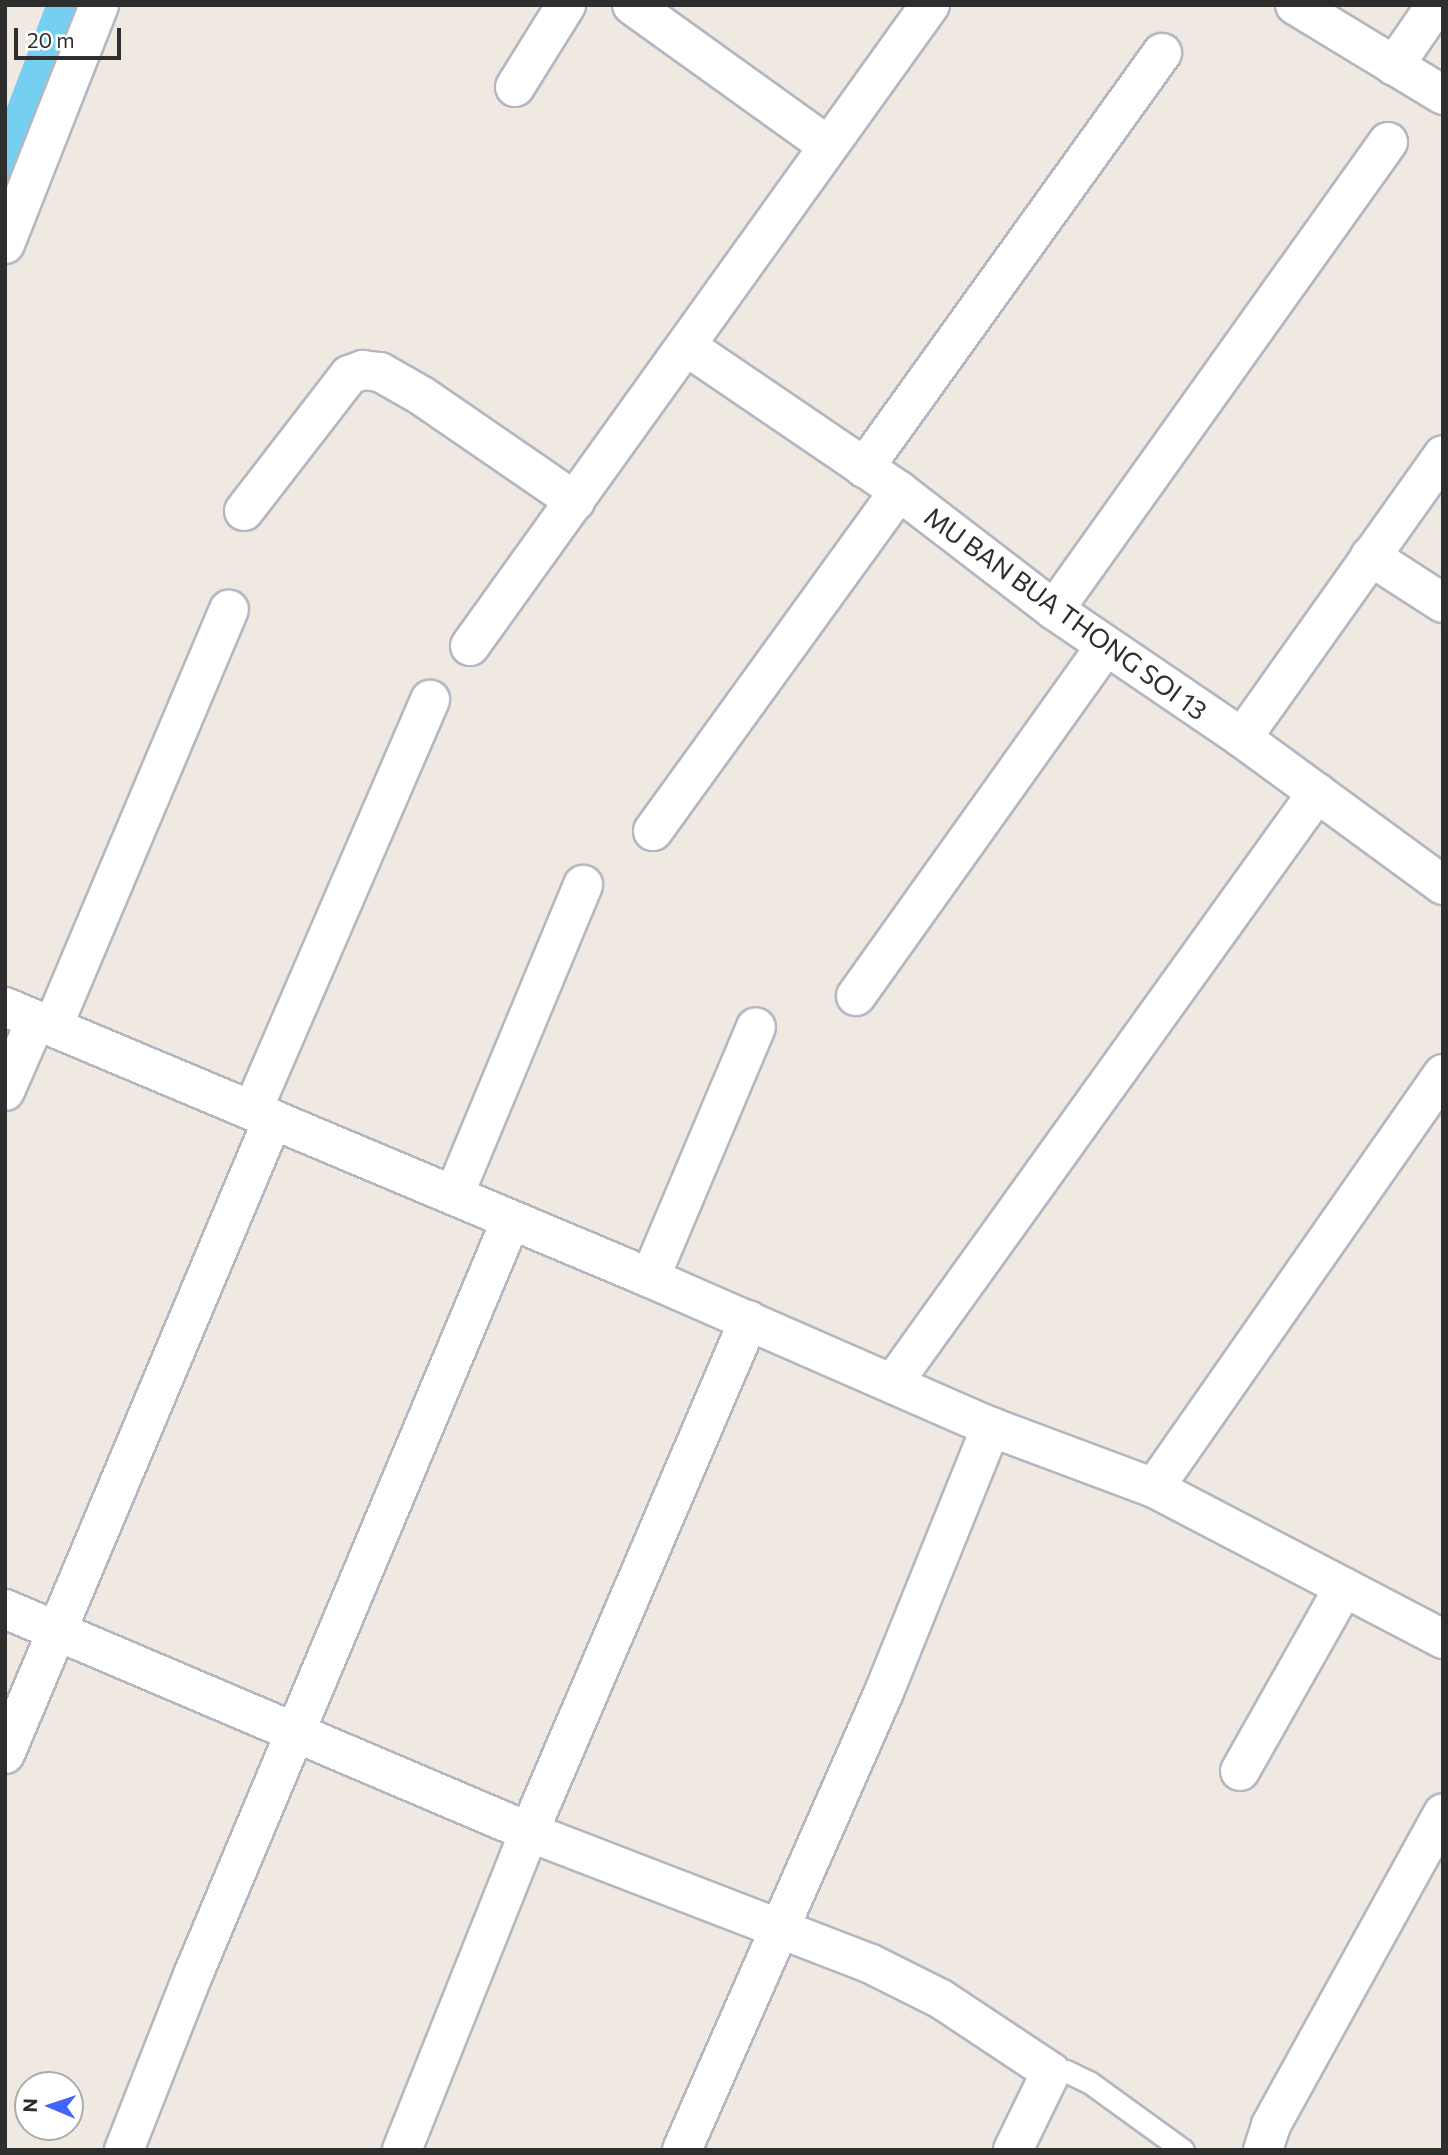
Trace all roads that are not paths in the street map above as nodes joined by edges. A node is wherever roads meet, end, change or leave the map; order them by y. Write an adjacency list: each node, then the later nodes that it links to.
1 (99, 5): 13 (street)
2 (566, 5): 9 (street)
3 (930, 5): 12 (street)
4 (1295, 5): 8 (street)
5 (1436, 5): 8 (street)
6 (653, 11): 12 (street)
7 (1162, 53): 16 (street)
8 (1395, 66): 10 (street)
9 (514, 87)
10 (1443, 95)
11 (1388, 142): 23 (street)
12 (827, 145): 14 (street)
13 (5, 244)
14 (686, 346): 16 (street, MU BAN BUA THONG SOI 13); 18 (street)
15 (1443, 455): 20 (street)
16 (864, 468): 17 (street, MU BAN BUA THONG SOI 13)
17 (899, 491): 23 (street, MU BAN BUA THONG SOI 13); 29 (street)
18 (575, 500): 19 (street); 24 (street)
19 (244, 511)
20 (1370, 556): 21 (street); 27 (street)
21 (1443, 603)
22 (229, 610): 33 (street)
23 (1054, 610): 25 (street, MU BAN BUA THONG SOI 13)
24 (470, 646)
25 (1106, 646): 27 (street, MU BAN BUA THONG SOI 13); 32 (street)
26 (430, 699): 37 (street)
27 (1242, 738): 28 (street, MU BAN BUA THONG SOI 13)
28 (1317, 793): 31 (street, MU BAN BUA THONG SOI 13); 42 (street)
29 (653, 831)
30 (583, 885): 38 (street)
31 (1443, 885)
32 (856, 996)
33 (32, 1017): 36 (street); 37 (street)
34 (756, 1027): 40 (street)
35 (1443, 1074): 44 (street)
36 (5, 1091)
37 (263, 1114): 38 (street); 47 (street)
38 (454, 1195): 39 (street)
39 (511, 1220): 40 (street); 49 (street)
40 (650, 1278): 41 (street)
41 (750, 1320): 42 (street); 53 (street)
42 (892, 1383): 43 (street)
43 (991, 1427): 44 (street); 54 (street)
44 (1154, 1488): 45 (street)
45 (1344, 1587): 48 (street); 51 (street)
46 (5, 1609): 47 (street)
47 (58, 1630): 49 (street); 50 (street)
48 (1443, 1639)
49 (294, 1733): 53 (street); 56 (street)
50 (5, 1754)
51 (1240, 1771)
52 (1443, 1813): 61 (street)
53 (529, 1832): 54 (street); 57 (street)
54 (780, 1930): 55 (street); 58 (street)
55 (1051, 2071): 59 (street); 60 (lane)
56 (124, 2150)
57 (402, 2150)
58 (682, 2150)
59 (1013, 2150)
60 (1183, 2150)
61 (1263, 2150)

